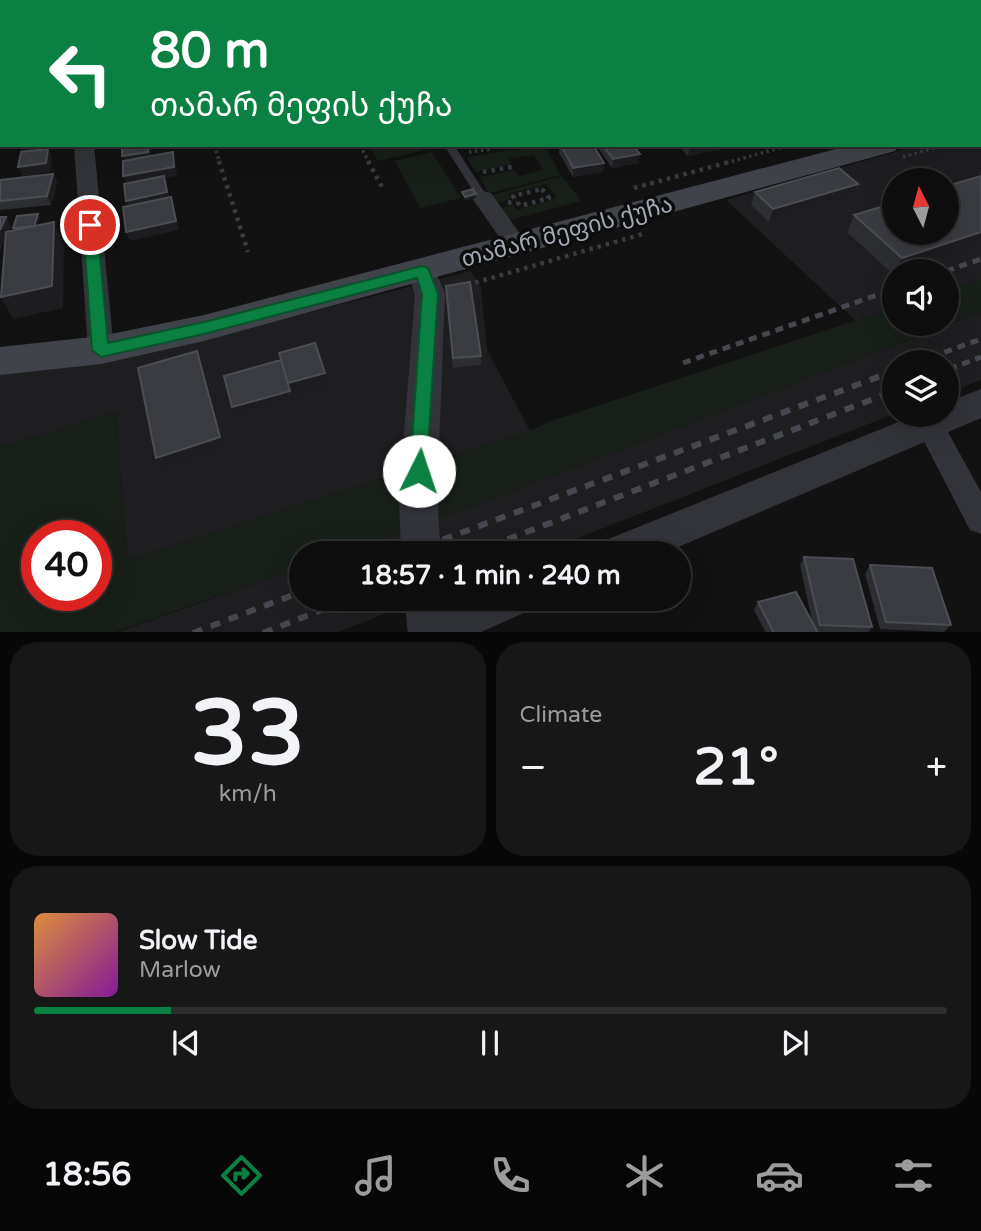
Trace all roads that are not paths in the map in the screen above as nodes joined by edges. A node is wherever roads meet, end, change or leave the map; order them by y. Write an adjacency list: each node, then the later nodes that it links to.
1 (84, 147): 7 (street)
2 (450, 147): 5 (lane)
3 (870, 147): 4 (main road, თამარ მეფის ქუჩა)
4 (840, 151): 5 (main road, თამარ მეფის ქუჩა)
5 (495, 221): 6 (main road, თამარ მეფის ქუჩა)
6 (422, 271): 7 (main road, თამარ მეფის ქუჩა); 14 (street)
7 (101, 350): 8 (main road, თამარ მეფის ქუჩა)
8 (0, 361)
9 (981, 403): 10 (street)
10 (959, 412)
11 (922, 427): 15 (street)
12 (931, 427): 13 (street)
13 (981, 521)
14 (420, 541)
15 (649, 541)
16 (427, 611): 18 (street)
17 (480, 611): 18 (street)
18 (429, 632)

